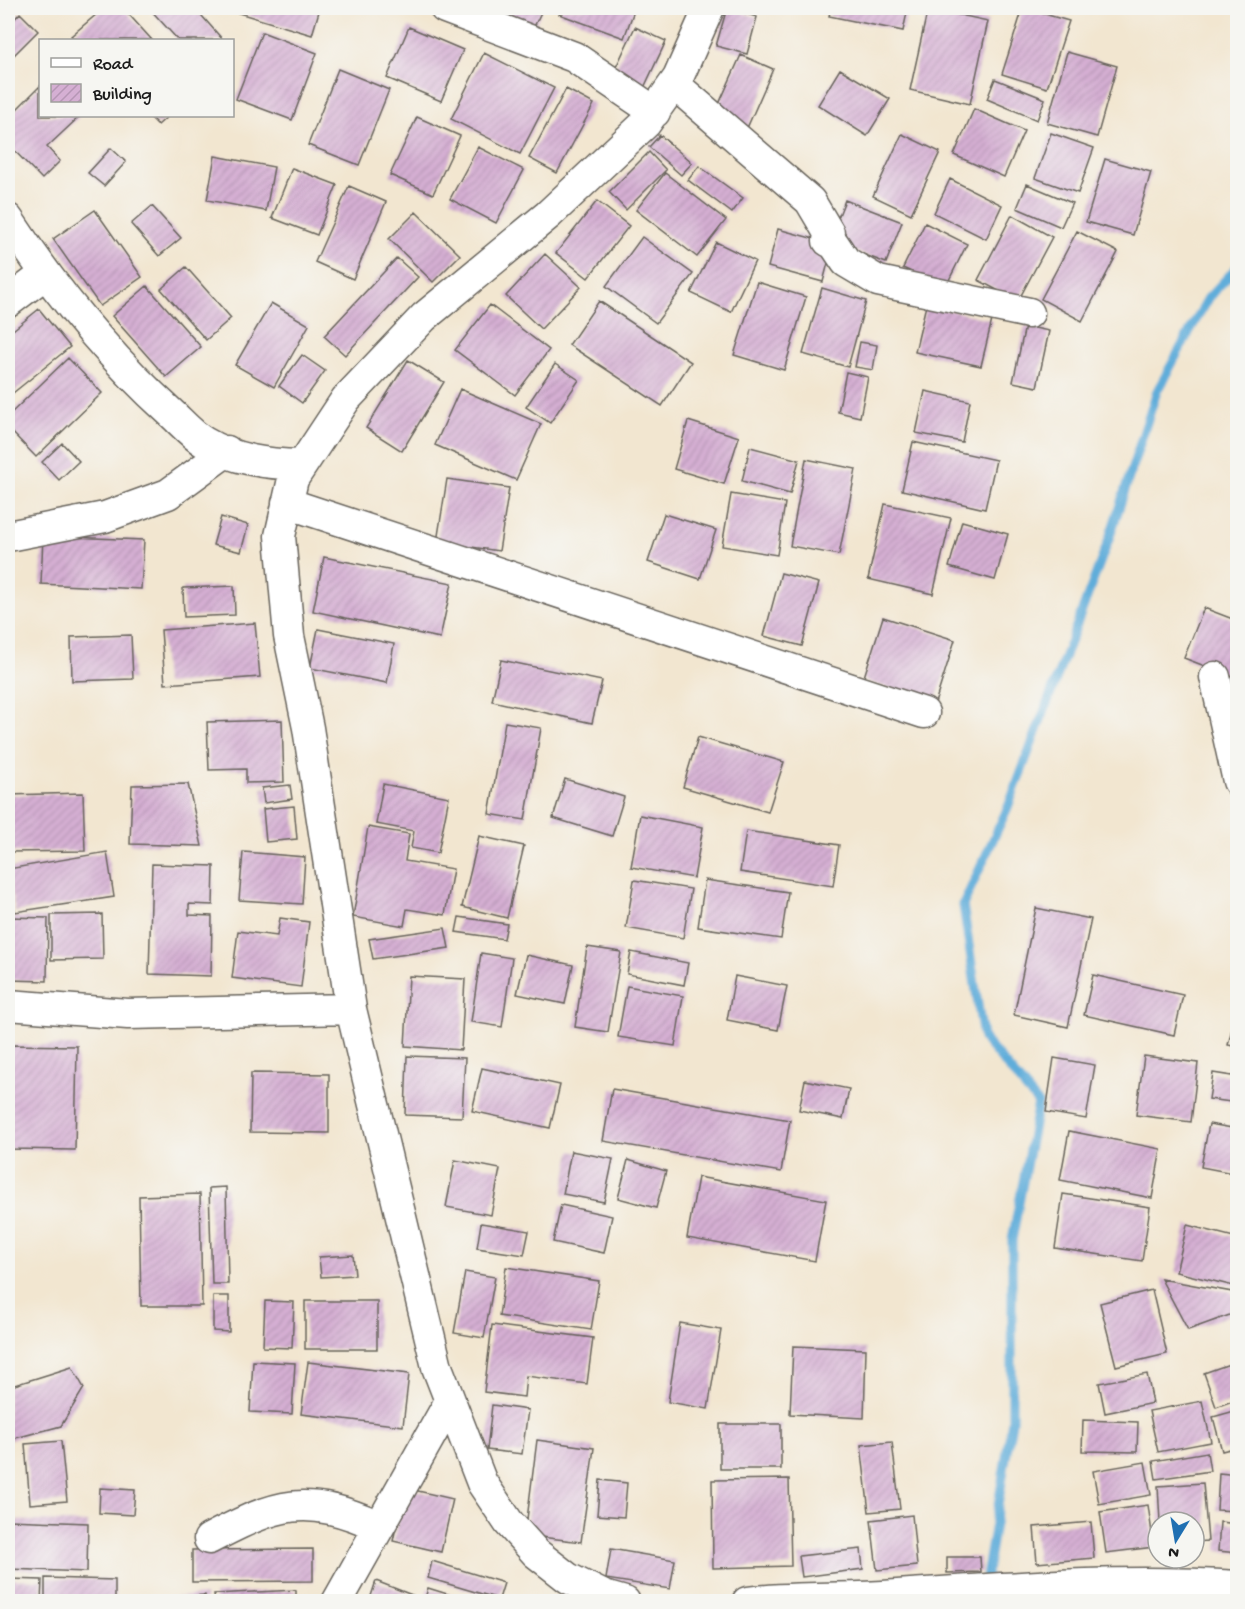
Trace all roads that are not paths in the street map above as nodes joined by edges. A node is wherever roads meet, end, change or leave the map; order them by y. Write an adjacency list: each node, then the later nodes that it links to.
1 (445, 8): 4 (street)
2 (709, 8): 3 (street)
3 (674, 84): 4 (street); 8 (street)
4 (655, 112): 10 (street)
5 (8, 219): 6 (street)
6 (45, 274): 7 (street); 9 (street)
7 (8, 302)
8 (1029, 313)
9 (227, 451): 10 (street); 12 (street)
10 (301, 465): 11 (street)
11 (287, 503): 14 (street); 17 (street)
12 (8, 536)
13 (1215, 677): 15 (street)
14 (924, 713)
15 (1238, 781)
16 (8, 1005): 17 (street)
17 (351, 1009): 18 (street)
18 (450, 1401): 19 (street); 23 (street)
19 (379, 1526): 20 (street); 22 (street)
20 (209, 1539)
21 (1238, 1586): 24 (street)
22 (337, 1602)
23 (625, 1602)
24 (747, 1602)

